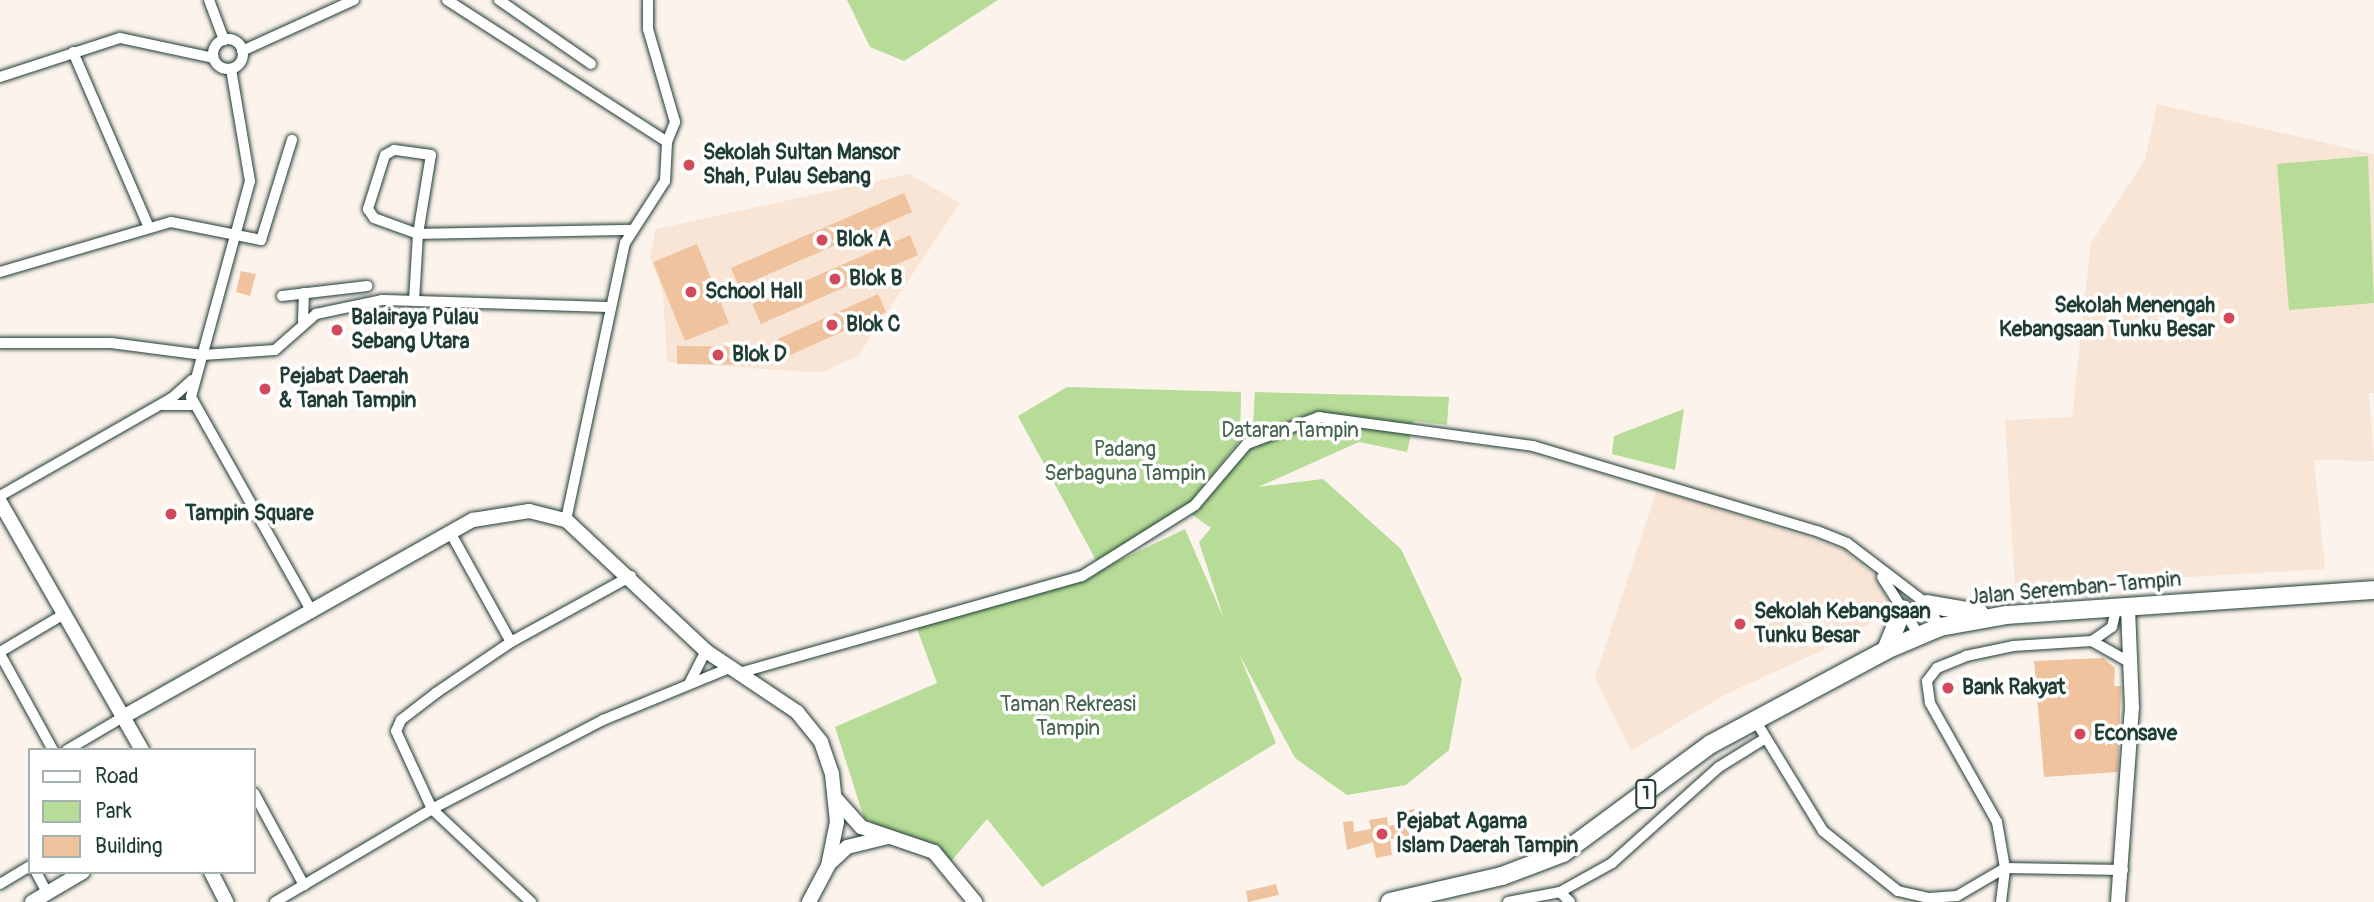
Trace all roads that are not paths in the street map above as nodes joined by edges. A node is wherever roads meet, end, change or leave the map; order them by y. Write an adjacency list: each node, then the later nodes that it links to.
1 (209, 0): 6 (street)
2 (354, 0): 7 (street)
3 (447, 0): 14 (street)
4 (499, 0): 10 (street)
5 (648, 0): 14 (street)
6 (224, 40): 7 (street); 9 (street)
7 (242, 51): 11 (street)
8 (73, 52): 9 (street); 12 (street); 15 (street)
9 (213, 58): 11 (street)
10 (591, 64)
11 (231, 69): 17 (street)
12 (0, 77)
13 (292, 140): 17 (street)
14 (667, 142): 16 (street)
15 (148, 226): 17 (street); 19 (street)
16 (631, 230): 18 (street); 24 (street)
17 (235, 233): 27 (street)
18 (418, 234): 18 (street); 23 (street)
19 (0, 272)
20 (367, 286): 21 (street)
21 (304, 293): 22 (street); 25 (street)
22 (282, 296)
23 (414, 301): 24 (street); 25 (street)
24 (611, 307): 33 (street)
25 (303, 321): 27 (street)
26 (0, 343): 27 (street)
27 (203, 355): 28 (street)
28 (193, 378): 29 (street); 30 (street)
29 (194, 405): 30 (street); 41 (street)
30 (157, 406): 31 (street)
31 (0, 496)
32 (0, 502): 42 (street)
33 (566, 520): 34 (street); 36 (street)
34 (450, 532): 41 (street); 47 (street)
35 (1878, 572): 38 (street); 39 (street); 52 (street)
36 (631, 576): 47 (street); 49 (street)
37 (2374, 590): 40 (highway, Jalan Seremban-Tampin / 1)
38 (1927, 604): 43 (highway); 44 (street)
39 (1903, 609): 45 (street); 48 (highway)
40 (2122, 609): 43 (highway, Jalan Seremban-Tampin / 1); 46 (street); 51 (street)
41 (312, 612): 54 (street)
42 (64, 614): 50 (street); 54 (street)
43 (1997, 616): 44 (highway, Jalan Seremban-Tampin / 1)
44 (1940, 627): 45 (highway, Jalan Seremban-Tampin / 1)
45 (1919, 635): 48 (highway, Jalan Seremban-Tampin / 1)
46 (2092, 641): 51 (street); 68 (street)
47 (511, 642): 62 (street)
48 (1886, 650): 55 (highway, Jalan Seremban-Tampin / 1)
49 (706, 651): 52 (street); 53 (street)
50 (0, 653): 57 (street)
51 (2129, 662): 69 (street)
52 (734, 670): 53 (street); 61 (street)
53 (688, 684): 62 (street)
54 (123, 717): 58 (street); 59 (street)
55 (1755, 720): 56 (street); 75 (highway, Jalan Seremban-Tampin / 1)
56 (1766, 738): 68 (street); 76 (street)
57 (52, 748)
58 (70, 748)
59 (141, 748)
60 (256, 797): 74 (street)
61 (836, 799): 63 (street); 64 (street)
62 (432, 809): 74 (street); 79 (street)
63 (837, 822): 64 (street); 66 (street)
64 (856, 823): 65 (street); 66 (street)
65 (889, 836): 66 (street); 84 (street)
66 (847, 843): 83 (street)
67 (28, 867): 73 (street)
68 (2005, 868): 69 (street); 89 (street)
69 (2123, 870): 90 (street)
70 (37, 874): 77 (street)
71 (80, 874): 77 (street)
72 (212, 874): 81 (street)
73 (0, 884)
74 (304, 885): 82 (street)
75 (1459, 887): 78 (highway, Jalan Seremban-Tampin / 1); 86 (highway)
76 (1560, 892): 87 (street); 88 (street)
77 (47, 893): 80 (street)
78 (1416, 899): 85 (highway, Jalan Seremban-Tampin / 1)
79 (527, 901)
80 (32, 902)
81 (226, 902)
82 (275, 902)
83 (809, 902)
84 (975, 902)
85 (1390, 902)
86 (1446, 902)
87 (1508, 902)
88 (1570, 902)
89 (2001, 902)
90 (2118, 902)

